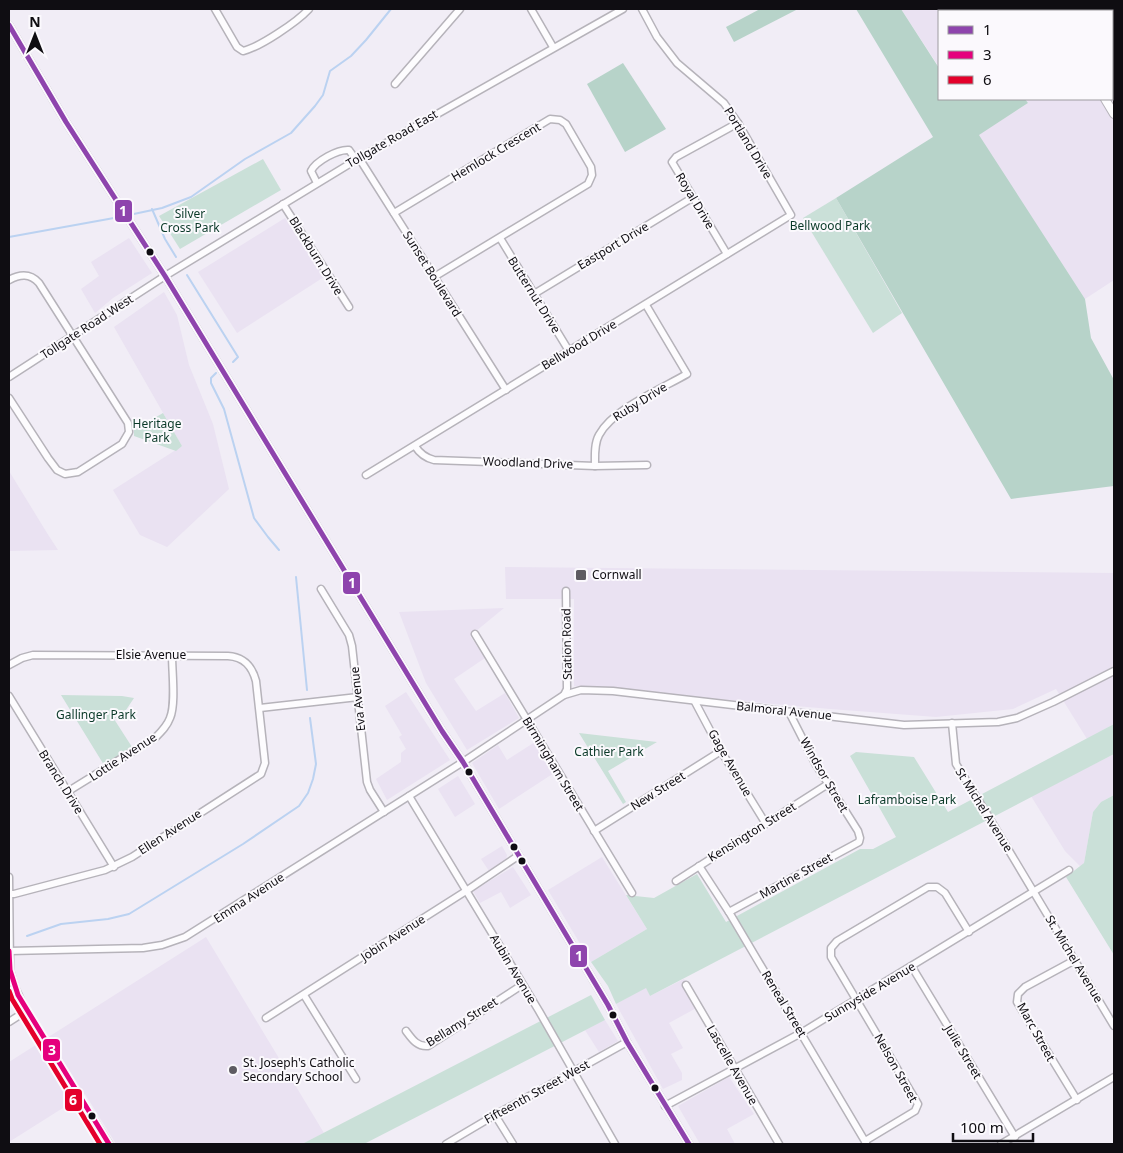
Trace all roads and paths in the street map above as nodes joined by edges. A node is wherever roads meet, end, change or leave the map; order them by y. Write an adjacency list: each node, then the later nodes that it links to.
1 (215, 9): 2 (street)
2 (309, 9)
3 (460, 9): 9 (street)
4 (531, 9): 8 (street)
5 (623, 9): 8 (street, Tollgate Road East)
6 (642, 9): 12 (street, Portland Drive)
7 (9, 25): 21 (street)
8 (553, 48): 13 (street, Tollgate Road East)
9 (394, 84)
10 (1106, 100): 11 (main road)
11 (1114, 114)
12 (738, 123): 15 (street, Royal Drive); 18 (street, Portland Drive)
13 (357, 159): 14 (street, Tollgate Road East); 14 (street); 17 (street, Sunset Boulevard)
14 (317, 183): 16 (street, Tollgate Road East)
15 (692, 198): 20 (street, Royal Drive); 24 (street, Eastport Drive)
16 (283, 204): 21 (street, Tollgate Road East); 26 (street, Blackburn Drive)
17 (394, 213): 19 (street, Hemlock Crescent); 22 (street, Sunset Boulevard)
18 (792, 215): 20 (street, Bellwood Drive)
19 (500, 238): 22 (street, Hemlock Crescent); 24 (street, Butternut Drive)
20 (727, 254): 25 (street, Bellwood Drive)
21 (165, 276): 27 (street, Tollgate Road West); 51 (street)
22 (434, 277): 30 (street, Sunset Boulevard)
23 (9, 280): 27 (street)
24 (534, 294): 28 (street, Butternut Drive)
25 (646, 305): 28 (street, Bellwood Drive); 34 (street, Ruby Drive)
26 (348, 307)
27 (72, 336): 29 (street, Tollgate Road West); 31 (street)
28 (569, 351): 30 (street, Bellwood Drive)
29 (9, 377)
30 (506, 390): 32 (street, Bellwood Drive)
31 (9, 398)
32 (415, 446): 34 (street, Woodland Drive); 35 (street, Bellwood Drive)
33 (647, 465): 34 (street, Woodland Drive)
34 (595, 466)
35 (366, 475)
36 (321, 589): 44 (street, Eva Avenue)
37 (566, 591): 42 (street, Station Road)
38 (475, 634): 48 (street, Birmingham Street)
39 (172, 655): 40 (street, Elsie Avenue); 46 (street, Elsie Avenue); 53 (street, Lottie Avenue)
40 (9, 665)
41 (1114, 671): 49 (street, Balmoral Avenue)
42 (564, 695): 45 (street, Balmoral Avenue); 48 (street, Balmoral Avenue)
43 (9, 696): 53 (street, Branch Drive)
44 (358, 697): 46 (street); 55 (street, Eva Avenue)
45 (695, 702): 47 (street, Balmoral Avenue); 50 (street, Gage Avenue)
46 (260, 708): 61 (street, Ellen Avenue)
47 (789, 712): 49 (street, Balmoral Avenue); 52 (street, Windsor Street)
48 (528, 720): 51 (street, Balmoral Avenue); 57 (street, Birmingham Street)
49 (952, 724): 66 (street, St Michel Avenue)
50 (721, 751): 56 (street, Gage Avenue); 57 (street, New Street)
51 (463, 762): 54 (street, Emma Avenue); 59 (street)
52 (828, 784): 56 (street, Kensington Street); 58 (street, Windsor Street)
53 (67, 792): 61 (street, Branch Drive)
54 (409, 796): 55 (street, Emma Avenue); 65 (street, Aubin Avenue)
55 (384, 812): 71 (street, Emma Avenue)
56 (766, 824): 60 (street, Kensington Street)
57 (594, 831): 67 (street, Birmingham Street)
58 (860, 838): 69 (street, Martine Street)
59 (518, 856): 65 (street, Jobin Avenue); 84 (street)
60 (700, 866): 64 (street, Kensington Street); 69 (street, Reneal Street)
61 (114, 867): 68 (street, Ellen Avenue)
62 (1069, 870): 66 (street, Sunnyside Avenue)
63 (9, 877): 68 (street)
64 (676, 881)
65 (466, 891): 74 (street, Aubin Avenue); 76 (street, Jobin Avenue)
66 (1034, 892): 70 (street, Sunnyside Avenue); 72 (street, St. Michel Avenue)
67 (632, 893)
68 (9, 894): 71 (street)
69 (730, 912): 83 (street, Reneal Street)
70 (969, 932): 73 (street, Sunnyside Avenue); 77 (street)
71 (9, 951): 78 (street)
72 (1075, 960): 81 (street, St. Michel Avenue); 89 (street, Marc Street)
73 (912, 967): 77 (street, Sunnyside Avenue); 92 (street, Julie Street)
74 (522, 985): 82 (street, Bellamy Street); 86 (street, Aubin Avenue)
75 (686, 985): 85 (street, Lascelle Avenue)
76 (304, 994): 79 (street, Jobin Avenue); 88 (street)
77 (857, 1000): 83 (street, Sunnyside Avenue); 93 (street, Nelson Street)
78 (26, 1011): 80 (street); 94 (street)
79 (266, 1018)
80 (9, 1022)
81 (1114, 1026)
82 (406, 1031)
83 (801, 1033): 85 (street, Sunnyside Avenue); 93 (street, Reneal Street)
84 (627, 1042): 86 (street, Fifteenth Street West); 90 (street)
85 (734, 1069): 90 (street, Sunnyside Avenue); 99 (street, Lascelle Avenue)
86 (573, 1073): 91 (street, Fifteenth Street West); 97 (street, Aubin Avenue)
87 (1114, 1078): 89 (street)
88 (356, 1079)
89 (1077, 1100): 92 (street)
90 (665, 1106): 98 (street)
91 (495, 1115): 95 (street, Fifteenth Street West); 96 (street)
92 (1015, 1137): 100 (street)
93 (866, 1143)
94 (109, 1144)
95 (446, 1144)
96 (513, 1144)
97 (615, 1144)
98 (689, 1144)
99 (779, 1144)
100 (1001, 1144)

